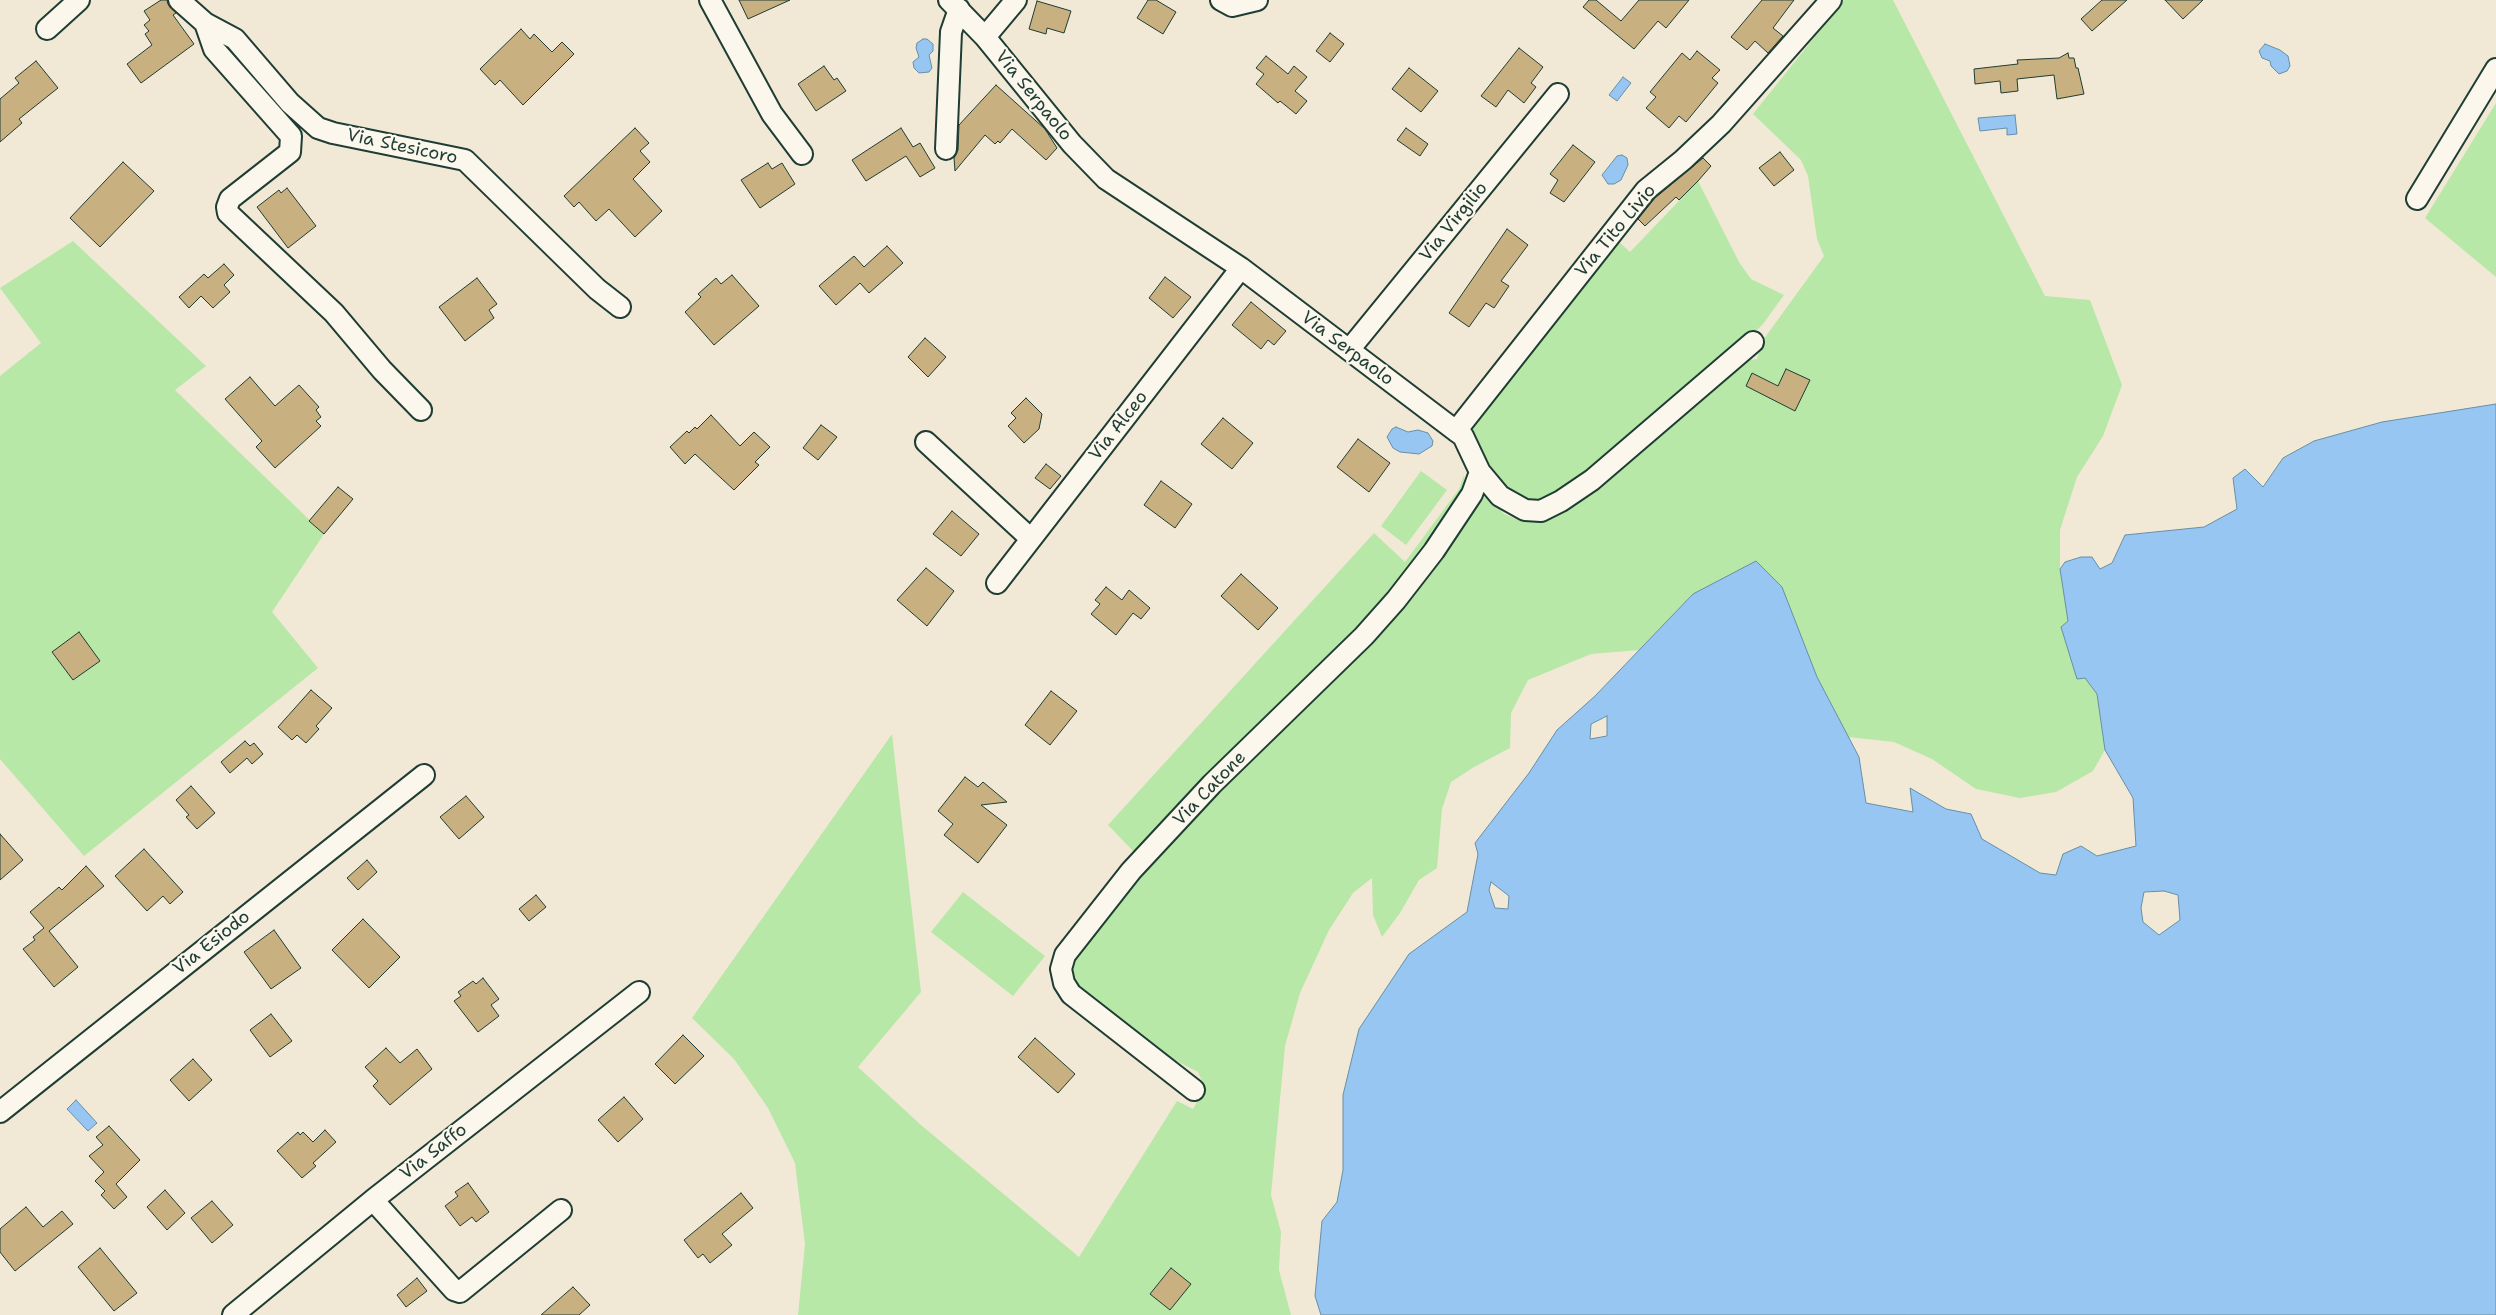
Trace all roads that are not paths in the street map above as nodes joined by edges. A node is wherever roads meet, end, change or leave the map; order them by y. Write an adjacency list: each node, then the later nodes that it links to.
1 (80, 0): 10 (street)
2 (179, 0): 9 (street, Via Stesicoro)
3 (710, 0): 17 (street)
4 (1016, 0): 11 (street)
5 (1221, 0): 6 (street)
6 (1257, 0)
7 (1830, 0): 24 (street, Via Tito Livio)
8 (954, 5): 11 (street, Via Serpaolo); 16 (street)
9 (205, 24): 14 (street, Via Stesicoro); 15 (street)
10 (47, 29)
11 (985, 37): 19 (street, Via Serpaolo)
12 (2496, 69): 18 (street)
13 (1558, 94): 22 (street, Via Virgilio)
14 (318, 128): 15 (street); 20 (street, Via Stesicoro)
15 (291, 136): 23 (street)
16 (946, 149)
17 (802, 154)
18 (2417, 199)
19 (1241, 268): 22 (street, Via Serpaolo); 27 (street, Via Alceo)
20 (620, 306)
21 (1753, 342): 26 (street, Via Serpaolo)
22 (1349, 350): 24 (street, Via Serpaolo)
23 (422, 410)
24 (1456, 431): 26 (street, Via Serpaolo)
25 (926, 442): 27 (street)
26 (1480, 472): 31 (street, Via Catone)
27 (1031, 539): 28 (street, Via Alceo)
28 (997, 583)
29 (424, 775): 32 (street, Via Esiodo)
30 (639, 992): 33 (street, Via Saffo)
31 (1194, 1090)
32 (0, 1112)
33 (373, 1200): 34 (street); 35 (street, Via Saffo)
34 (561, 1210)
35 (233, 1315)

